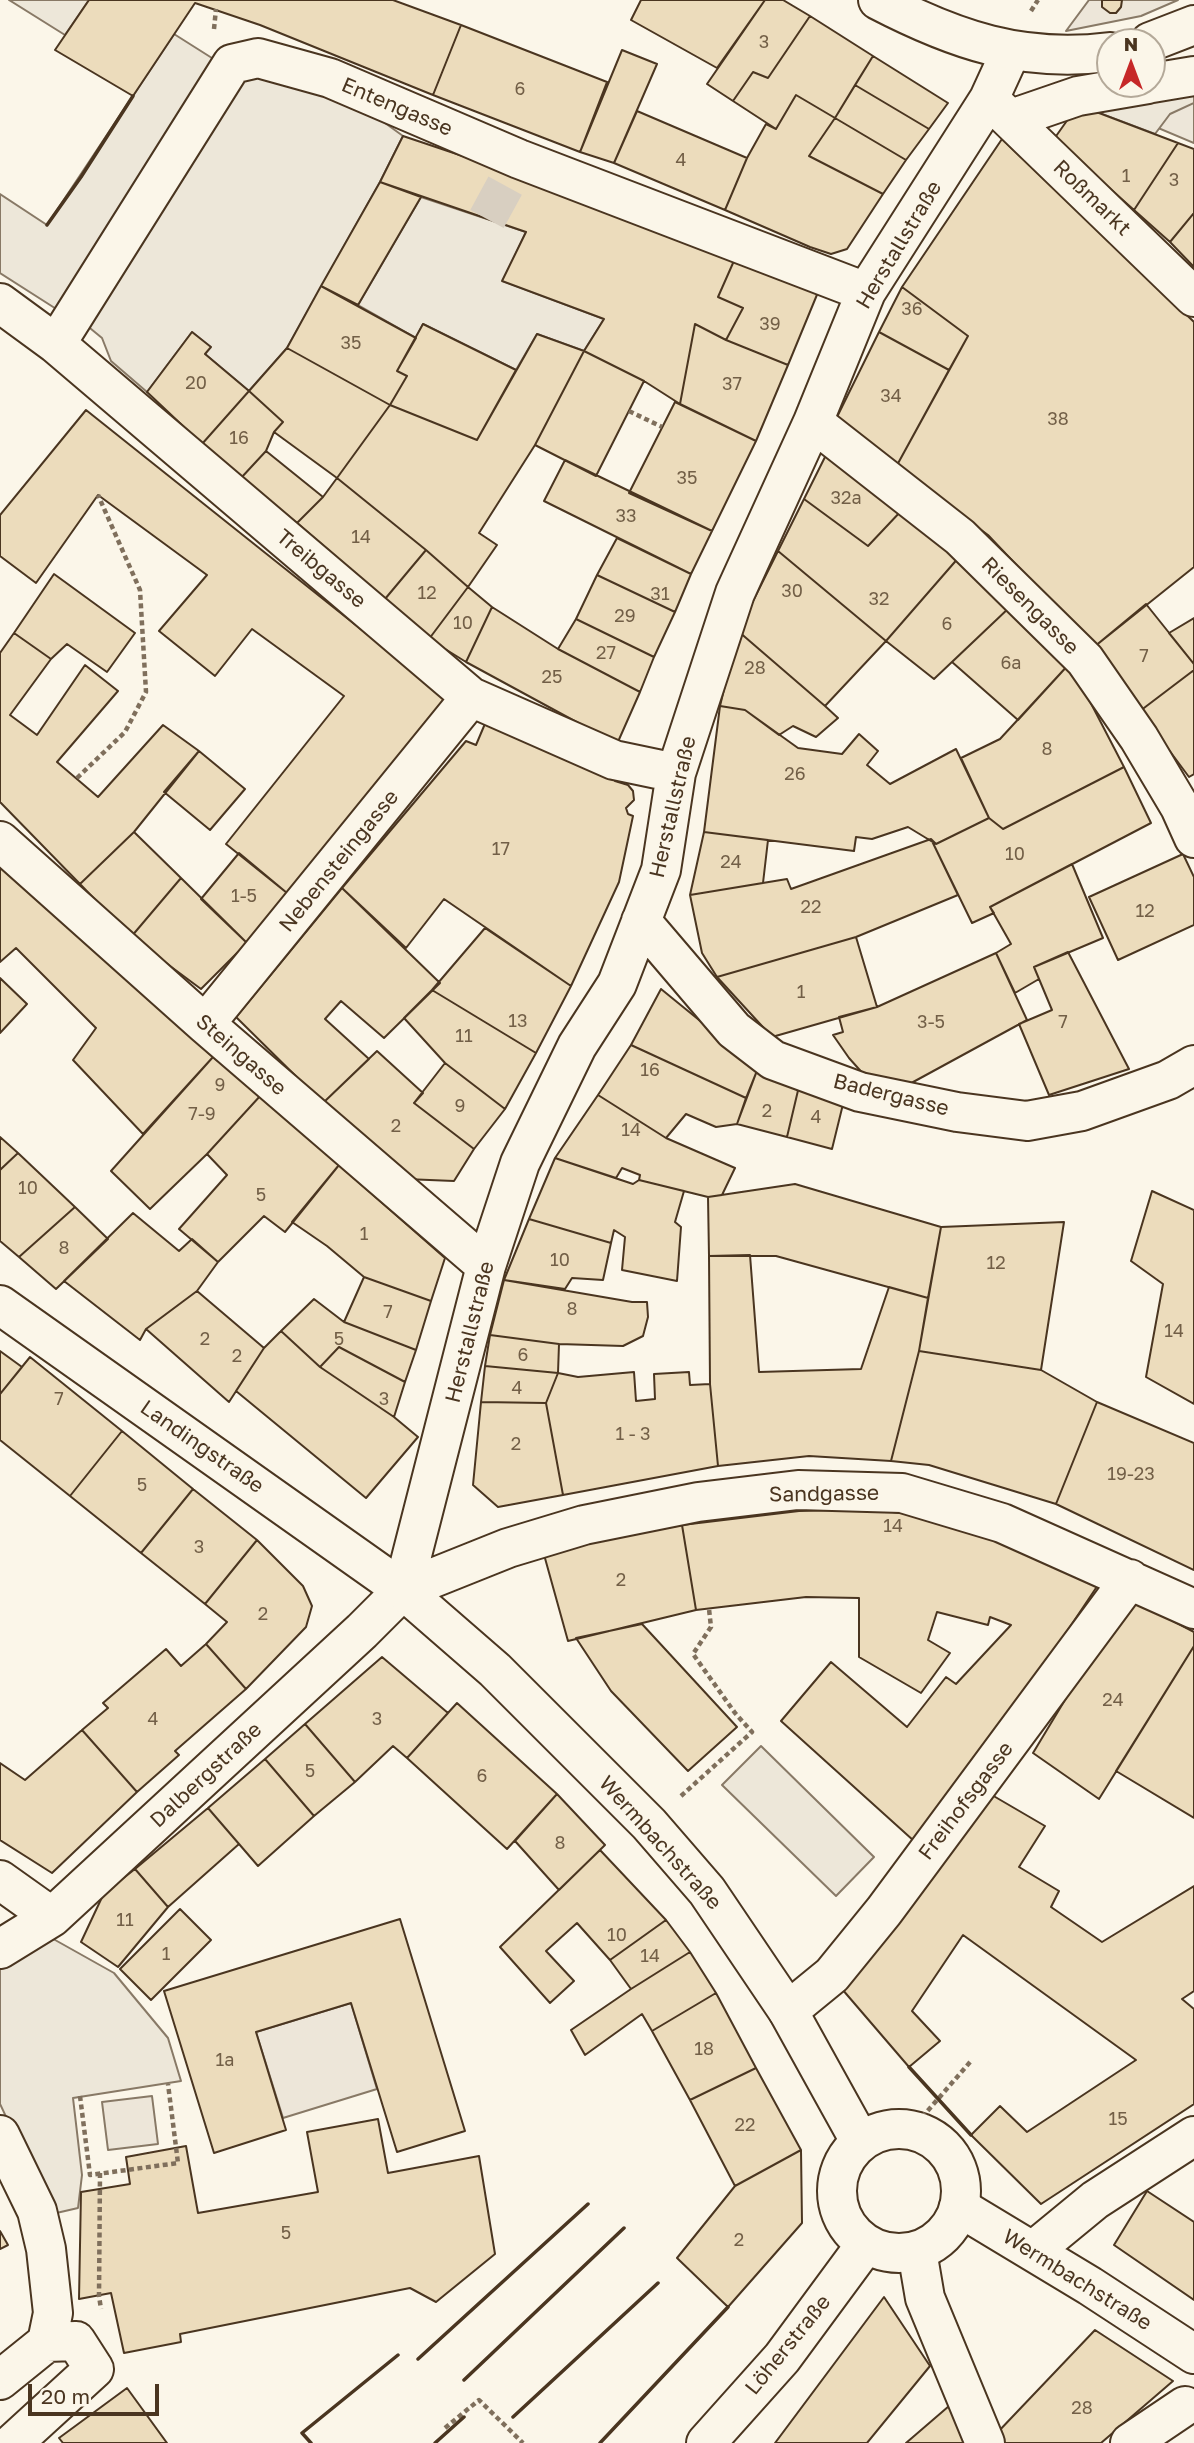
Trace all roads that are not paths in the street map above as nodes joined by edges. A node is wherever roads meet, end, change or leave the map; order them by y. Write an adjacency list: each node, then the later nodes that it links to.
1 (878, 0): 4 (street)
2 (1194, 24): 3 (street)
3 (1166, 35)
4 (1012, 51): 5 (street); 9 (street, Herstallstraße)
5 (1096, 54)
6 (1194, 76): 7 (street)
7 (1166, 81)
8 (1096, 93): 9 (street)
9 (1000, 109): 10 (street, Herstallstraße); 11 (street, Roßmarkt)
10 (866, 292): 13 (street, Entengasse); 14 (street, Herstallstraße)
11 (1194, 297)
12 (0, 303): 13 (street, Treibgasse)
13 (56, 344): 15 (street, Treibgasse)
14 (813, 422): 16 (street, Herstallstraße); 17 (street, Riesengasse)
15 (471, 697): 16 (street, Treibgasse); 20 (street, Nebensteingasse)
16 (676, 773): 19 (street, Herstallstraße)
17 (1194, 838)
18 (0, 841): 20 (street, Steingasse)
19 (641, 920): 21 (street, Badergasse); 22 (street, Herstallstraße)
20 (205, 1024): 22 (street, Steingasse)
21 (1194, 1065)
22 (486, 1266): 25 (street, Herstallstraße)
23 (0, 1305): 25 (street, Landingstraße)
24 (1130, 1579): 25 (street, Sandgasse); 26 (street, Sandgasse); 30 (street, Freihofsgasse)
25 (403, 1590): 28 (street, Dalbergstraße); 30 (street, Wermbachstraße)
26 (1194, 1609)
27 (0, 1880): 28 (street)
28 (52, 1917): 29 (street, Dalbergstraße)
29 (0, 1949)
30 (788, 2011): 33 (street, Wermbachstraße)
31 (0, 2135): 38 (street)
32 (1194, 2136): 37 (street)
33 (860, 2141): 34 (street); 35 (street)
34 (959, 2207): 36 (street); 37 (street, Wermbachstraße)
35 (866, 2244): 36 (street); 43 (street, Löherstraße)
36 (918, 2250): 44 (street)
37 (1033, 2250): 39 (street, Wermbachstraße)
38 (47, 2342): 40 (street); 42 (street)
39 (1194, 2354)
40 (0, 2380)
41 (1185, 2406): 45 (street)
42 (13, 2443)
43 (706, 2443)
44 (985, 2443)
45 (1130, 2443)

